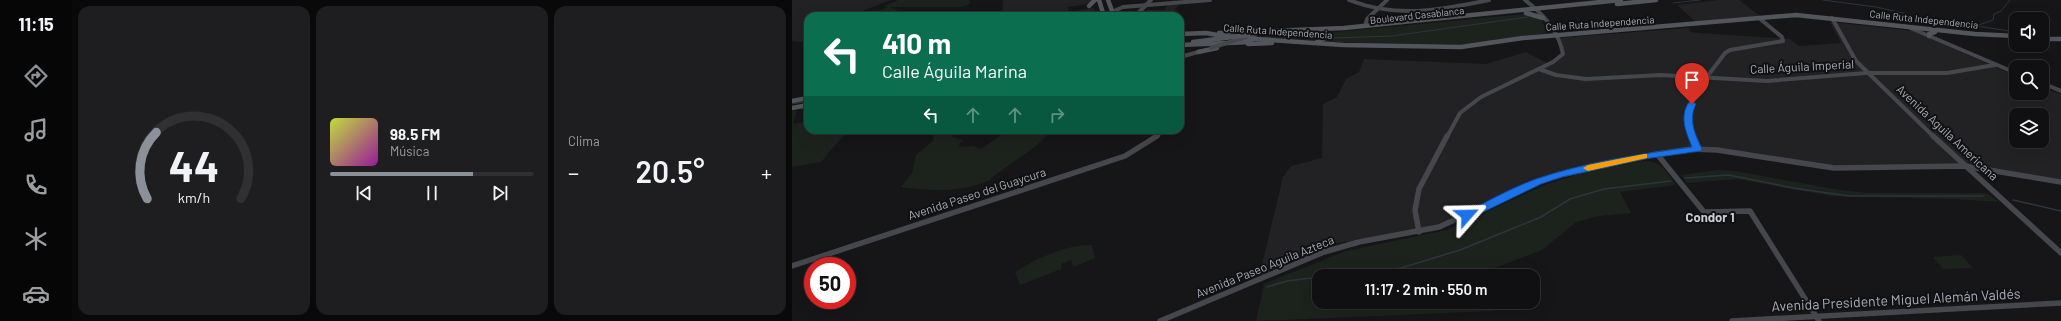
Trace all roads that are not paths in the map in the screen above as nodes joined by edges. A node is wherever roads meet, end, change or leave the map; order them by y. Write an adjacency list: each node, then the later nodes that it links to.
1 (1095, 0): 13 (main road)
2 (1099, 0): 18 (main road)
3 (1108, 0): 14 (main road)
4 (1189, 0): 12 (street)
5 (1210, 0): 12 (street)
6 (1349, 0): 16 (street)
7 (1387, 0): 16 (street)
8 (1489, 0): 16 (street)
9 (1525, 0): 17 (street)
10 (1621, 0): 17 (main road, Boulevard Casablanca)
11 (1656, 0): 17 (main road, Boulevard Casablanca)
12 (1151, 2): 15 (street); 15 (street); 21 (street); 22 (street)
13 (1089, 6)
14 (1111, 7): 15 (street); 19 (main road)
15 (1121, 7): 20 (street)
16 (1377, 9): 28 (street)
17 (1537, 10): 23 (main road, Boulevard Casablanca); 24 (street); 28 (main road, Boulevard Casablanca)
18 (1103, 12)
19 (1113, 12)
20 (1115, 12)
21 (1140, 12)
22 (1142, 12)
23 (1526, 13): 24 (main road); 33 (main road, Boulevard Casablanca)
24 (1543, 18): 29 (street)
25 (1833, 19): 26 (main road, Calle Ruta Independencia); 27 (main road, Calle Ruta Independencia); 30 (main road, Calle Ruta Independencia); 55 (street, Avenida Aguila Americana)
26 (1761, 20): 35 (main road, Calle Ruta Independencia); 38 (main road, Calle Ruta Independencia); 56 (street)
27 (1906, 24): 30 (street); 40 (main road, Calle Ruta Independencia)
28 (1365, 26): 32 (main road, Boulevard Casablanca)
29 (1552, 30): 35 (main road); 37 (main road); 38 (street)
30 (1913, 30): 31 (main road, Calle Ruta Independencia); 39 (street)
31 (1935, 32): 39 (main road); 41 (main road, Calle Ruta Independencia)
32 (1206, 33): 34 (main road, Calle Ruta Independencia); 46 (main road, Calle Ruta Independencia)
33 (1322, 33): 36 (main road, Boulevard Casablanca); 46 (main road)
34 (1184, 34)
35 (1564, 35): 38 (main road, Calle Ruta Independencia)
36 (1248, 36): 44 (main road, Boulevard Casablanca, bridge); 50 (street, bridge)
37 (1545, 36): 38 (main road, Calle Ruta Independencia); 49 (main road, Calle Ruta Independencia)
38 (1556, 36): 48 (main road, Calle Ruta Independencia); 53 (street)
39 (1929, 36): 52 (street)
40 (2009, 36)
41 (2009, 37)
42 (2049, 38): 43 (main road)
43 (2061, 38)
44 (1184, 43)
45 (1272, 43): 47 (main road); 48 (main road, Calle Ruta Independencia); 50 (main road)
46 (1313, 43): 49 (main road, Calle Ruta Independencia)
47 (1184, 44)
48 (1297, 44): 49 (main road)
49 (1390, 46)
50 (1198, 52): 51 (street)
51 (1184, 56)
52 (1995, 64): 54 (street); 55 (street, Calle Águila Imperial)
53 (1539, 69): 56 (street, Calle Águila Imperial); 68 (street)
54 (2009, 70)
55 (1867, 73): 56 (street, Calle Águila Imperial); 66 (street, Avenida Aguila Americana)
56 (1708, 78): 64 (street)
57 (2049, 87): 58 (street)
58 (2061, 91)
59 (804, 99): 60 (main road)
60 (792, 101)
61 (804, 106): 62 (main road)
62 (792, 108)
63 (1160, 134): 70 (street, Avenida Paseo del Guaycura)
64 (1697, 149): 65 (street, Avenida Paseo Aguila Azteca); 66 (street, Avenida Paseo Aguila Azteca)
65 (1657, 154): 68 (street, Avenida Paseo Aguila Azteca); 73 (street)
66 (1964, 166): 67 (street, Avenida Paseo Aguila Azteca); 69 (street, Avenida Aguila Americana)
67 (2061, 182)
68 (1419, 232): 72 (street, Avenida Paseo Aguila Azteca)
69 (2061, 253)
70 (792, 266)
71 (2061, 303): 73 (street, Avenida Presidente Miguel Alemán Valdés)
72 (1169, 319): 74 (street, Avenida Paseo Aguila Azteca)
73 (1818, 319): 75 (street, Avenida Presidente Miguel Alemán Valdés)
74 (1160, 321)
75 (1732, 321)

